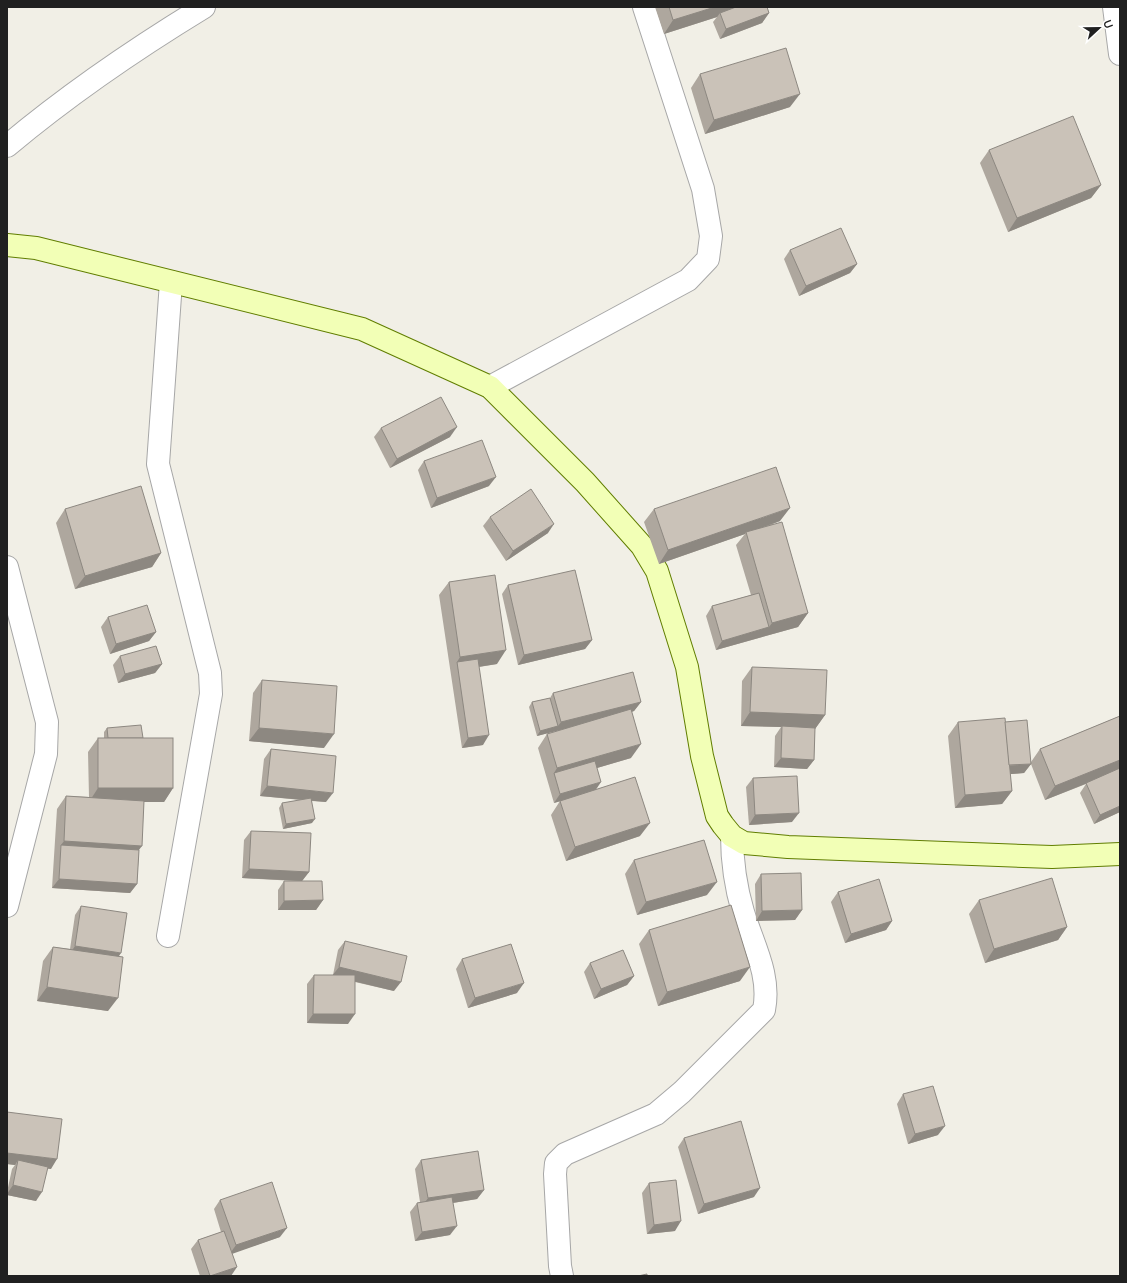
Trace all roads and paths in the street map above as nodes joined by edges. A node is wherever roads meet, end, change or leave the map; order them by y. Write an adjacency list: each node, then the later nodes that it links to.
1 (204, 7): 5 (street)
2 (644, 7): 8 (street)
3 (1114, 7): 4 (street)
4 (1120, 54)
5 (7, 146)
6 (7, 245): 7 (street)
7 (171, 282): 8 (street); 13 (street)
8 (490, 387): 10 (street)
9 (7, 567): 12 (street)
10 (732, 836): 11 (street); 14 (street)
11 (1120, 854)
12 (7, 906)
13 (168, 936)
14 (562, 1276)

